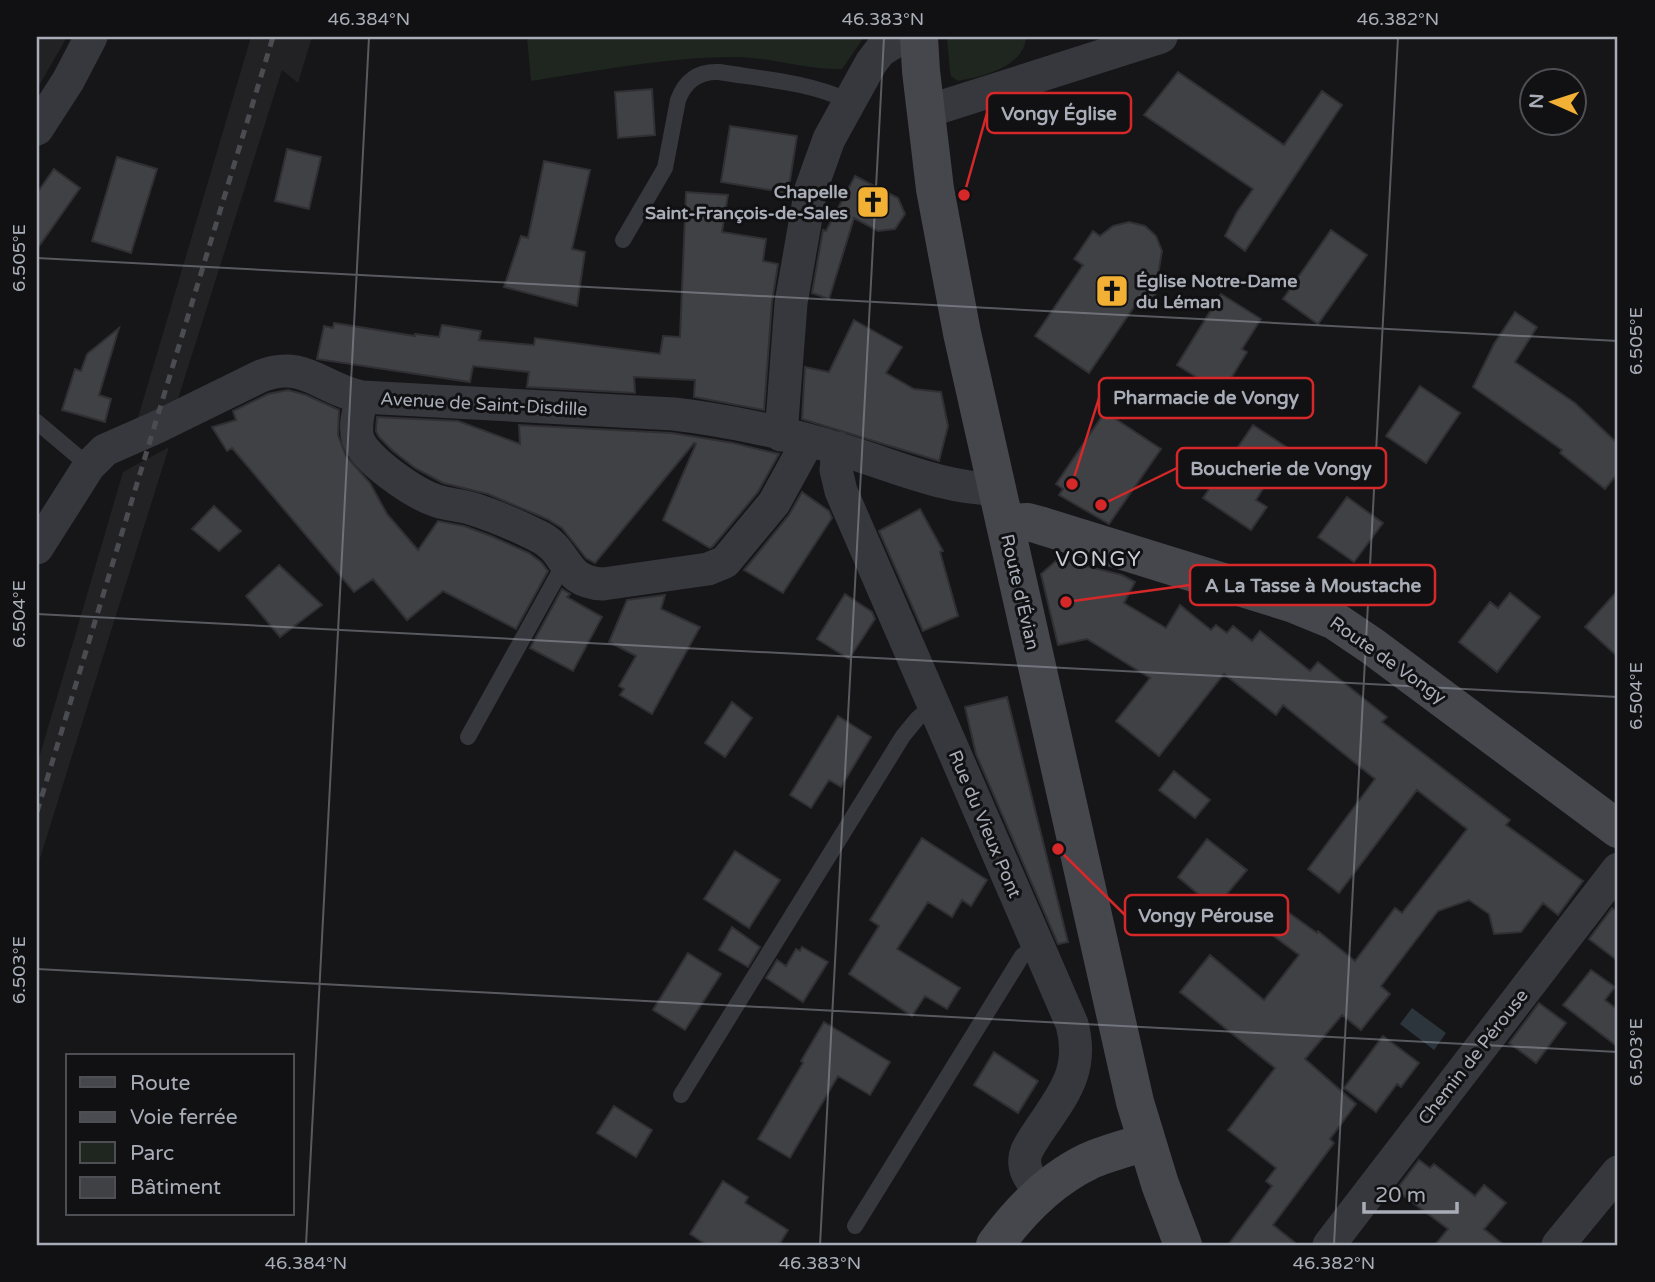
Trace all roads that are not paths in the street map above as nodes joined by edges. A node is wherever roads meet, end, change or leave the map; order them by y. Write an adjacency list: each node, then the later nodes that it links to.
1 (91, 37): 7 (street)
2 (902, 37): 5 (street, Rue du Vieux Pont)
3 (919, 37): 6 (street, Route d'Évian)
4 (1161, 37): 6 (street)
5 (849, 101): 8 (lane); 11 (street, Rue du Vieux Pont)
6 (925, 112): 13 (street, Route d'Évian)
7 (37, 129)
8 (623, 240)
9 (362, 397): 11 (street, Avenue de Saint-Disdille); 12 (street, Avenue de Saint-Disdille); 15 (street)
10 (37, 422): 12 (lane)
11 (809, 441): 13 (street, Avenue de Saint-Disdille); 15 (street); 16 (street, Rue du Vieux Pont)
12 (89, 466): 14 (street, Avenue de Saint-Disdille)
13 (1001, 506): 18 (street, Route de Vongy); 22 (street, Route d'Évian)
14 (37, 548)
15 (564, 564): 17 (lane)
16 (933, 705): 20 (street, Rue du Vieux Pont); 21 (lane)
17 (468, 737)
18 (1618, 829)
19 (1618, 869): 28 (street, Chemin de Pérouse)
20 (1037, 944): 24 (street, Rue du Vieux Pont); 25 (lane)
21 (681, 1095)
22 (1146, 1142): 24 (street); 27 (street, Route d'Évian)
23 (1618, 1172): 29 (street)
24 (1042, 1193): 26 (street)
25 (855, 1226)
26 (995, 1245)
27 (1183, 1245)
28 (1329, 1245)
29 (1558, 1245)

